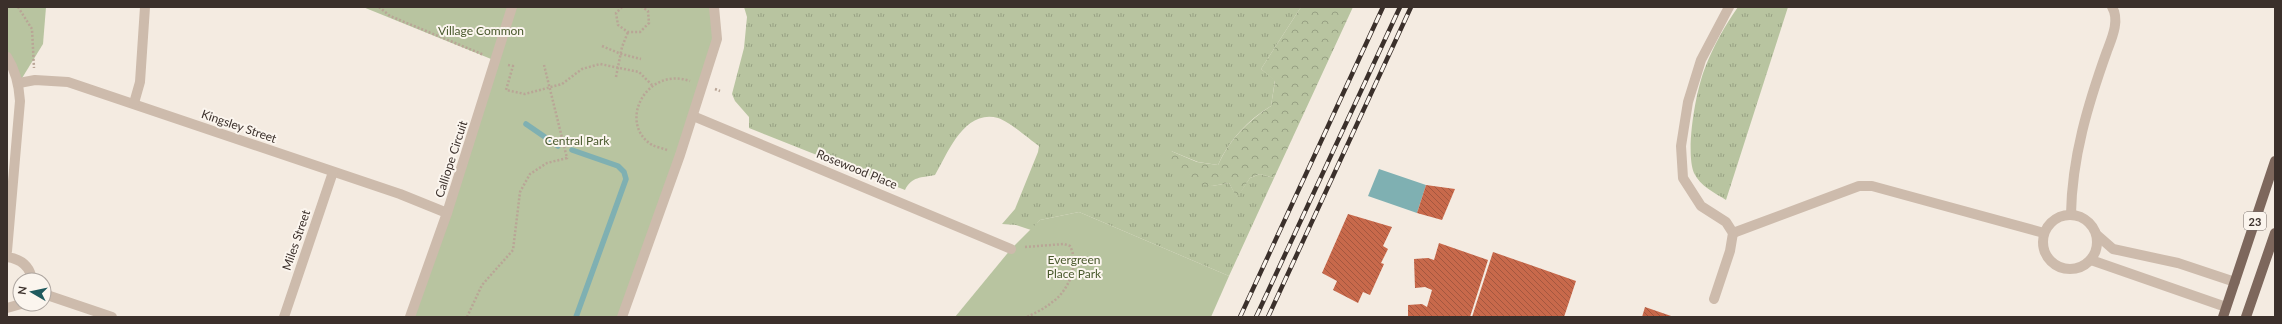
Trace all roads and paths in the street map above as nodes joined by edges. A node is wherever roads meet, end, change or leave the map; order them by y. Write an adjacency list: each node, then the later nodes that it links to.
1 (18, 7): 19 (path)
2 (145, 7): 27 (street)
3 (379, 7): 13 (path)
4 (512, 7): 32 (street, Calliope Circuit)
5 (622, 7): 10 (path)
6 (642, 7): 10 (path)
7 (714, 7): 28 (street)
8 (1729, 7): 34 (street)
9 (2112, 7): 33 (street)
10 (628, 32): 12 (path)
11 (602, 46): 12 (path)
12 (620, 54): 15 (path); 18 (path)
13 (486, 56)
14 (7, 57): 22 (street)
15 (641, 59)
16 (508, 64): 24 (path)
17 (544, 65): 24 (path)
18 (618, 66): 20 (path); 23 (path); 24 (path)
19 (34, 70)
20 (616, 77)
21 (692, 81): 23 (path)
22 (19, 83): 27 (street, Kingsley Street); 39 (street)
23 (652, 85): 29 (path)
24 (550, 87): 50 (path)
25 (715, 89): 26 (path)
26 (720, 91)
27 (134, 103): 31 (street, Kingsley Street)
28 (693, 116): 29 (street); 38 (street, Rosewood Place)
29 (680, 155): 51 (street)
30 (2275, 161): 43 (main road, 23)
31 (333, 172): 32 (street, Kingsley Street); 48 (street, Miles Street)
32 (448, 213): 49 (street, Calliope Circuit)
33 (2072, 214): 35 (street); 37 (street)
34 (1733, 233): 35 (street); 45 (street)
35 (2044, 233): 41 (street)
36 (2275, 233): 53 (main road, 23)
37 (2097, 234): 41 (street); 43 (street)
38 (1011, 249): 52 (path)
39 (7, 251)
40 (7, 257): 42 (street)
41 (2091, 260): 46 (street)
42 (30, 272)
43 (2235, 282): 46 (main road, 23)
44 (52, 297): 47 (street)
45 (1714, 299)
46 (2225, 312)
47 (112, 317)
48 (284, 317)
49 (410, 317)
50 (467, 317)
51 (622, 317)
52 (1027, 317)
53 (2246, 317)

